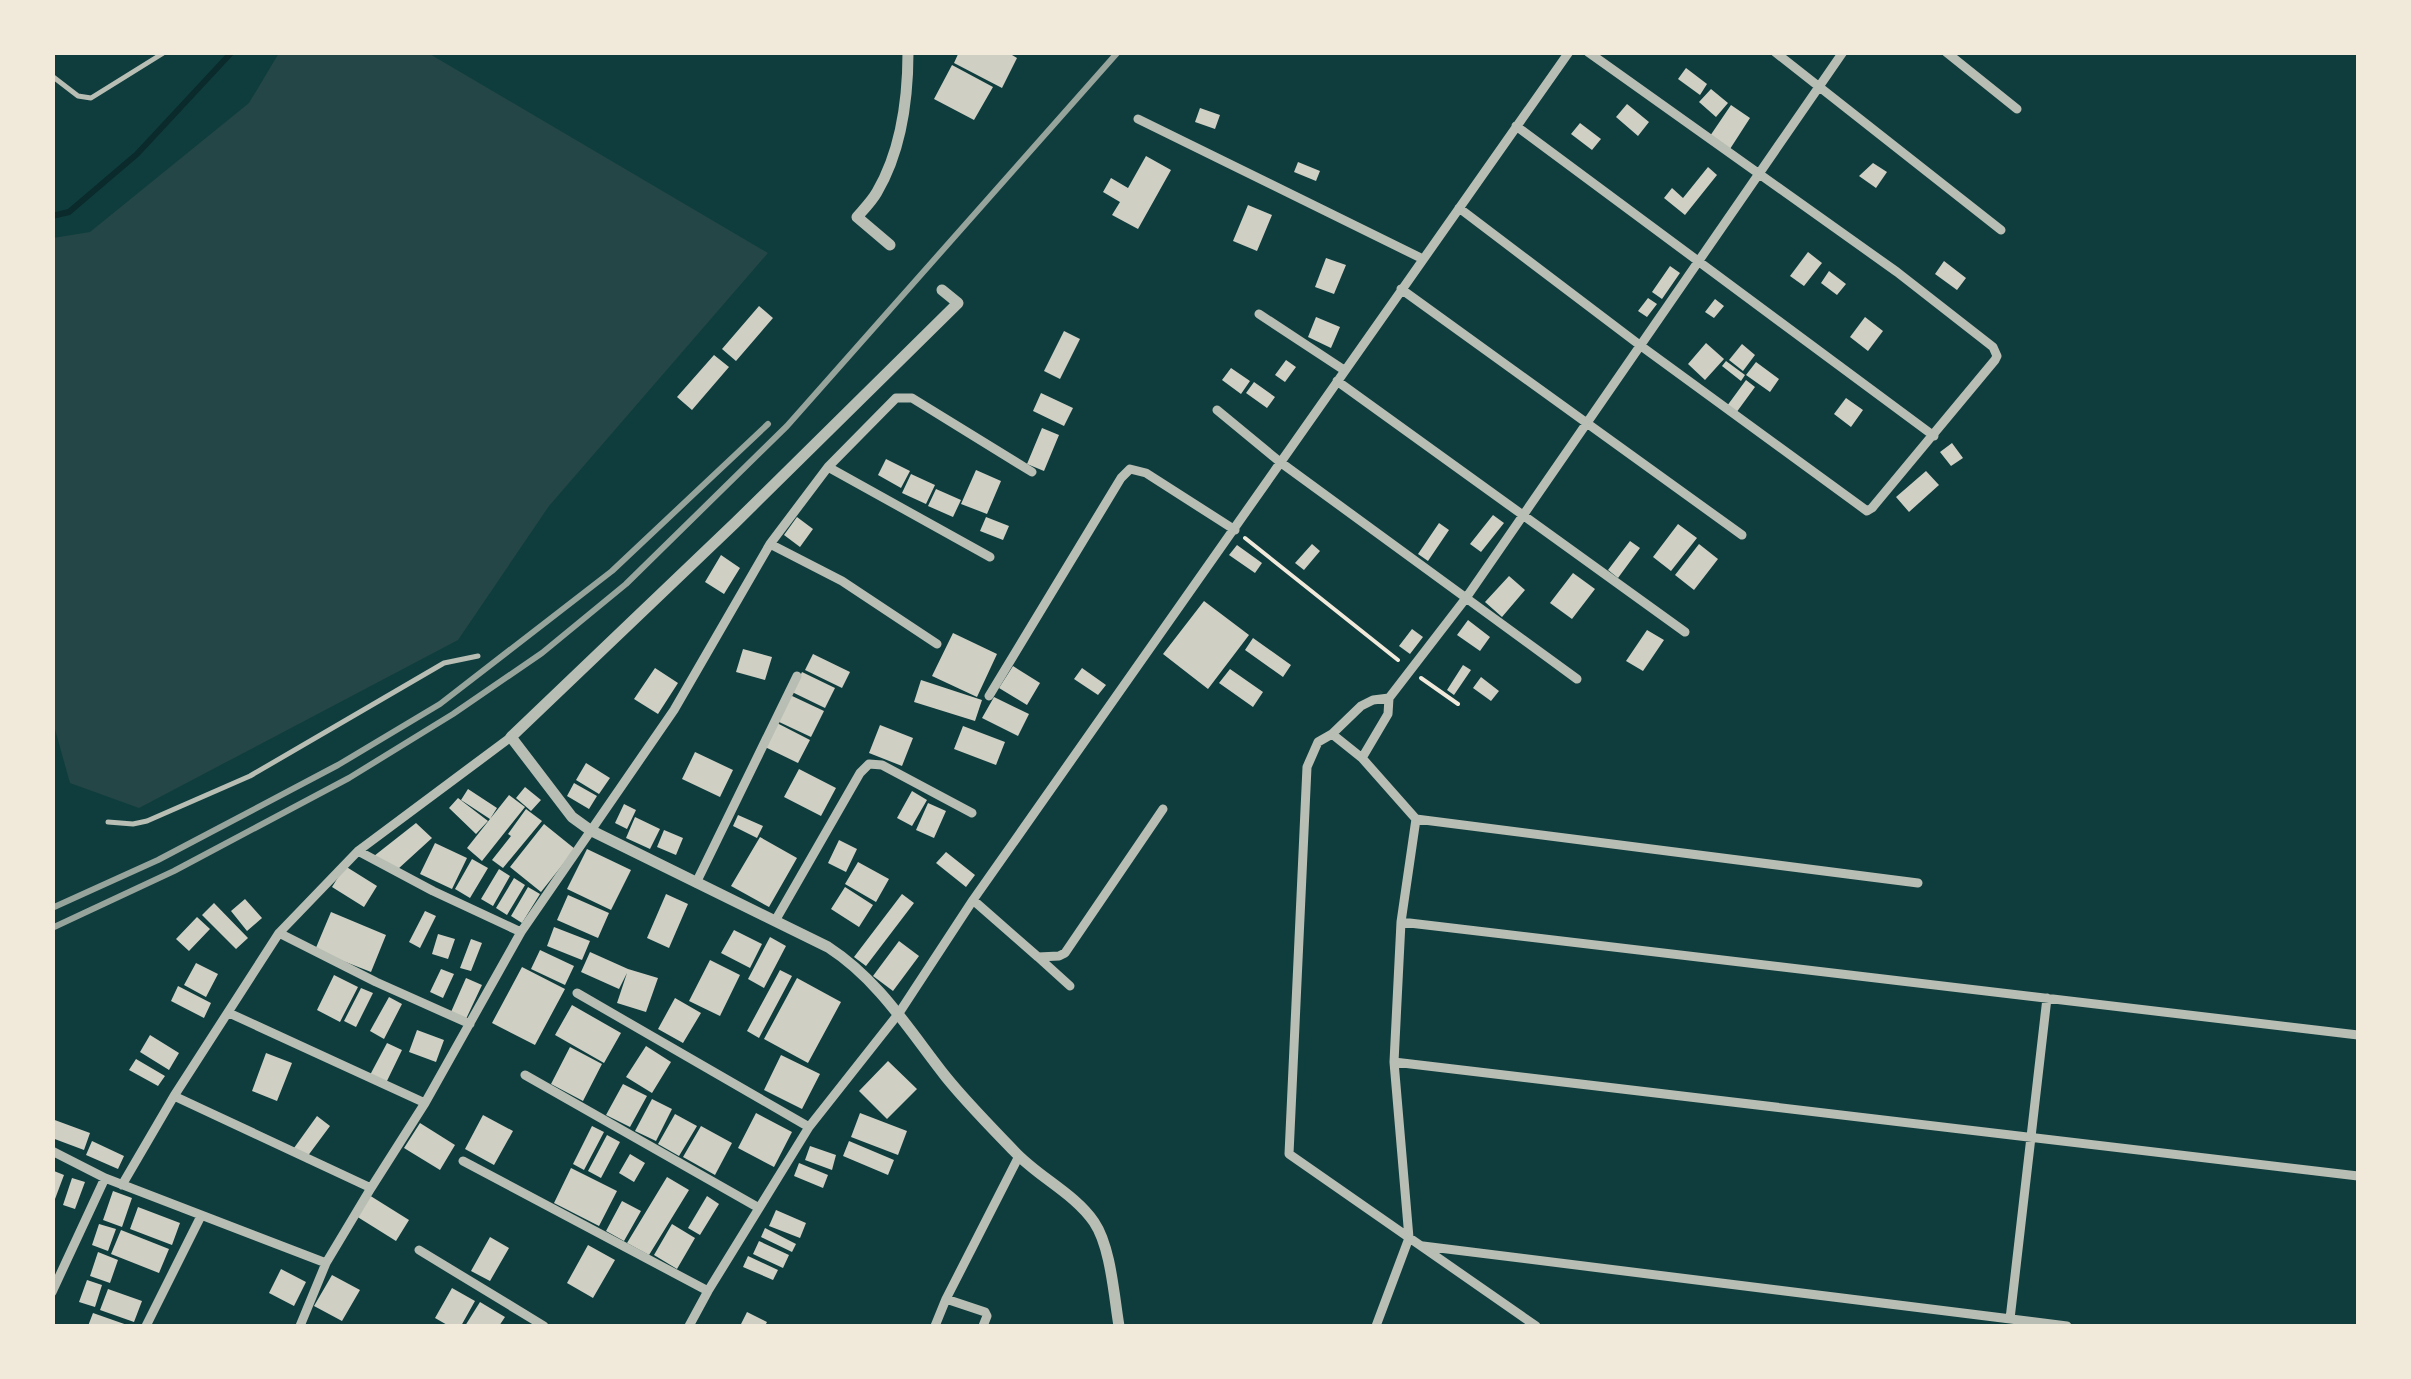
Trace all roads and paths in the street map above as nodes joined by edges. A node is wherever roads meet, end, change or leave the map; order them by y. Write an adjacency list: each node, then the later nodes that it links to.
1 (164, 52): 8 (lane)
2 (908, 52): 16 (street)
3 (1569, 52): 12 (street)
4 (1588, 52): 13 (street)
5 (1774, 52): 9 (street)
6 (1844, 52): 9 (street)
7 (1946, 52): 10 (street)
8 (52, 76)
9 (1820, 87): 13 (street); 15 (street)
10 (2017, 108)
11 (1138, 118): 17 (street)
12 (1516, 126): 14 (street); 18 (street)
13 (1760, 174): 18 (street); 27 (street)
14 (1459, 208): 17 (street); 22 (street)
15 (2001, 230)
16 (890, 246)
17 (1423, 259): 20 (street)
18 (1700, 261): 22 (street); 27 (street)
19 (942, 290): 47 (street)
20 (1402, 290): 23 (street); 26 (street)
21 (1259, 314): 23 (street)
22 (1640, 346): 26 (street); 27 (street)
23 (1344, 370): 24 (street)
24 (1337, 381): 28 (street); 31 (street)
25 (1217, 410): 28 (street)
26 (1587, 423): 31 (street); 33 (street)
27 (1934, 436)
28 (1280, 462): 32 (street); 36 (street)
29 (828, 467): 30 (street); 34 (street); 35 (street)
30 (1032, 472)
31 (1523, 515): 36 (street); 37 (street)
32 (1235, 530): 40 (path); 43 (street); 57 (street)
33 (1742, 535)
34 (770, 544): 38 (street); 53 (street)
35 (990, 557)
36 (1466, 598): 40 (street); 42 (street)
37 (1685, 632)
38 (937, 644)
39 (478, 656): 52 (lane)
40 (1410, 670): 44 (street); 45 (path)
41 (797, 676): 56 (street)
42 (1576, 679)
43 (988, 696)
44 (1389, 698): 46 (street); 48 (street)
45 (1458, 704)
46 (1332, 734): 48 (street); 85 (street)
47 (511, 737): 53 (street); 54 (street)
48 (1362, 758): 51 (street)
49 (1163, 809): 62 (street)
50 (972, 813): 58 (street)
51 (1416, 820): 55 (street); 59 (street)
52 (108, 822)
53 (590, 830): 56 (street); 60 (street)
54 (358, 850): 60 (street); 61 (street)
55 (1918, 883)
56 (696, 884): 58 (street)
57 (973, 900): 62 (street); 67 (street)
58 (775, 922): 67 (street)
59 (1400, 922): 65 (street); 70 (street)
60 (521, 932): 68 (street)
61 (279, 933): 66 (street); 68 (street)
62 (1038, 957): 63 (street)
63 (1070, 986)
64 (577, 993): 74 (street)
65 (2047, 998): 69 (street); 75 (street)
66 (229, 1013): 72 (street); 73 (street)
67 (899, 1013): 74 (street); 77 (street)
68 (470, 1024): 73 (street)
69 (2358, 1035)
70 (1394, 1062): 75 (street); 85 (street)
71 (525, 1075): 83 (street)
72 (174, 1096): 81 (street); 82 (street)
73 (425, 1104): 82 (street)
74 (809, 1127): 83 (street)
75 (2031, 1137): 79 (street); 93 (street)
76 (52, 1151): 80 (street)
77 (1019, 1156): 91 (street); 100 (street)
78 (463, 1161): 89 (street)
79 (2358, 1176)
80 (106, 1178): 81 (street); 90 (street)
81 (122, 1184): 84 (street)
82 (371, 1188): 88 (street)
83 (759, 1208): 89 (street)
84 (201, 1216): 88 (street); 94 (street)
85 (1409, 1238): 86 (street); 101 (street)
86 (1420, 1246): 92 (street); 102 (street)
87 (419, 1250): 96 (street)
88 (326, 1263): 95 (street)
89 (708, 1291): 97 (street)
90 (52, 1292)
91 (946, 1299): 98 (street); 99 (street)
92 (1945, 1311): 93 (street); 103 (street)
93 (2010, 1320): 104 (street)
94 (146, 1326)
95 (300, 1326)
96 (544, 1326)
97 (689, 1326)
98 (934, 1326)
99 (983, 1326)
100 (1120, 1326)
101 (1376, 1326)
102 (1536, 1326)
103 (1940, 1326)
104 (2067, 1326)

